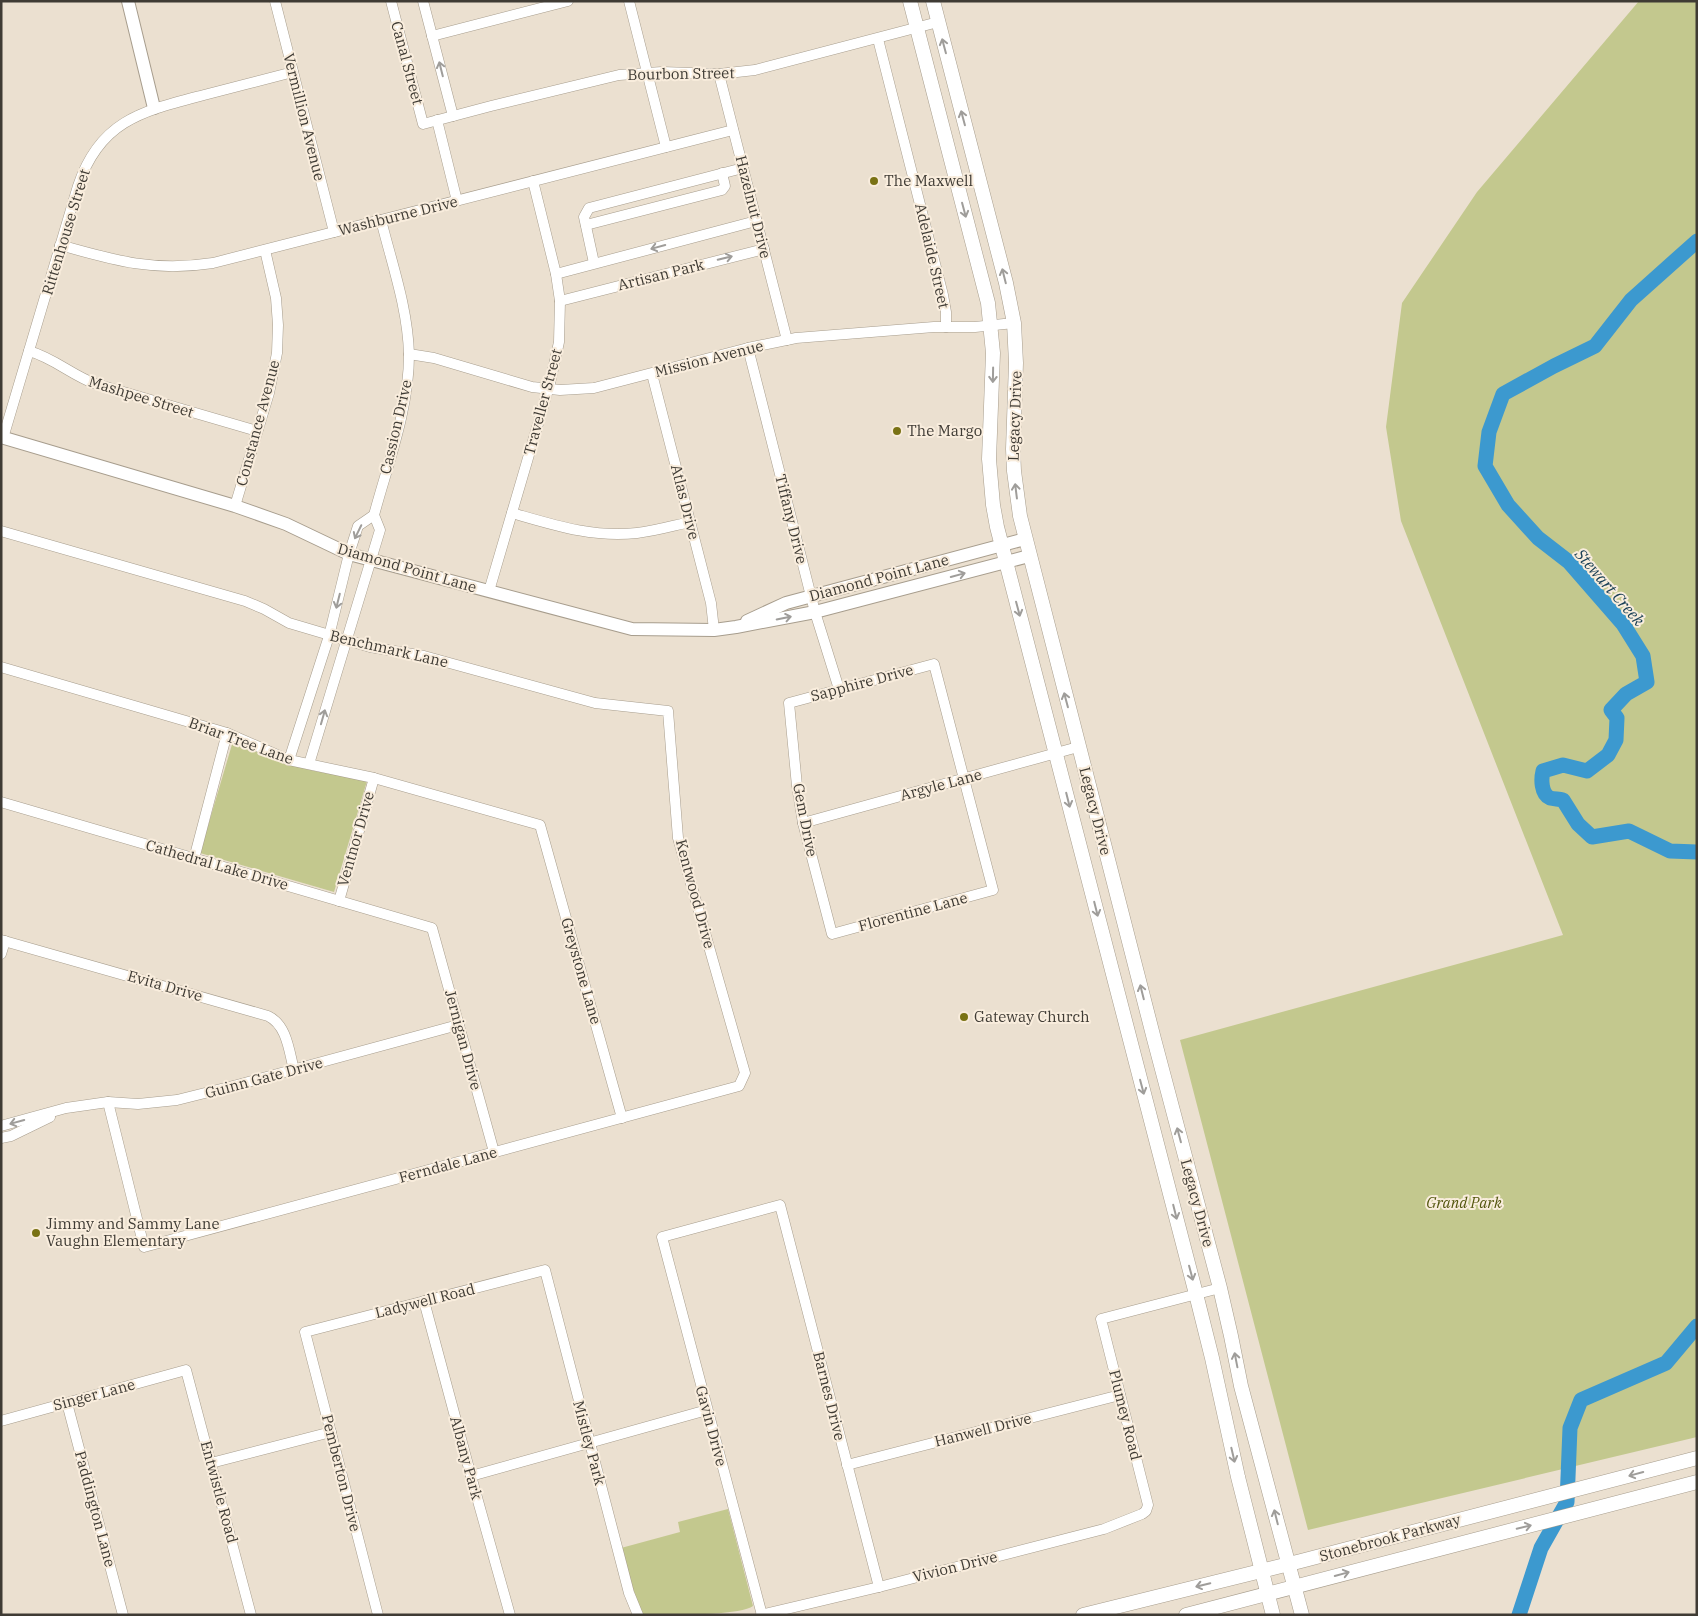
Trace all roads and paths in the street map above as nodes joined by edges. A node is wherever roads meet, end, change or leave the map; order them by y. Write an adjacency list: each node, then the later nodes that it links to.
1 (128, 1): 16 (street)
2 (275, 1): 13 (street, Vermillion Avenue)
3 (391, 1): 19 (street, Canal Street)
4 (423, 1): 11 (street, Canal Street)
5 (568, 1): 11 (street)
6 (629, 1): 14 (street)
7 (910, 1): 10 (main road, Legacy Drive)
8 (933, 1): 9 (main road, Legacy Drive)
9 (938, 22): 10 (street, Bourbon Street); 36 (main road, Legacy Drive, one-way to 9)
10 (917, 28): 12 (street, Bourbon Street); 37 (main road, Legacy Drive, one-way to 37)
11 (432, 36): 17 (street, Canal Street, one-way to 11)
12 (878, 39): 15 (street, Bourbon Street); 38 (street, Adelaide Street)
13 (293, 72): 16 (street, Rittenhouse Street); 29 (street, Vermillion Avenue)
14 (647, 72): 15 (street, Bourbon Street); 17 (street, Bourbon Street); 21 (street)
15 (719, 74): 20 (street, Hazelnut Drive)
16 (154, 108): 30 (street, Rittenhouse Street)
17 (453, 116): 18 (street, Bourbon Street)
18 (437, 120): 19 (street, Bourbon Street); 25 (street, Canal Street)
19 (423, 124)
20 (733, 130): 21 (street, Washburne Drive); 22 (street, Hazelnut Drive)
21 (666, 147): 24 (street, Washburne Drive)
22 (743, 168): 23 (street); 27 (street, Hazelnut Drive)
23 (722, 173): 28 (street); 28 (street)
24 (533, 181): 25 (street, Washburne Drive); 34 (street, Traveller Street)
25 (457, 201): 26 (street, Washburne Drive)
26 (381, 220): 29 (street, Washburne Drive); 42 (street, Cassion Drive)
27 (756, 221): 31 (street, Hazelnut Drive); 33 (street, Artisan Park, one-way to 33)
28 (586, 225): 33 (street)
29 (334, 232): 32 (street, Washburne Drive)
30 (60, 245): 32 (street, Washburne Drive); 41 (street, Rittenhouse Street)
31 (764, 249): 35 (street, Artisan Park, one-way to 31); 39 (street, Hazelnut Drive)
32 (265, 250): 45 (street, Constance Avenue)
33 (594, 263): 34 (street, Artisan Park)
34 (556, 274): 35 (street, Traveller Street)
35 (560, 301): 44 (street, Traveller Street)
36 (1014, 324): 37 (street, Mission Avenue); 52 (main road, Legacy Drive, one-way to 36)
37 (991, 326): 38 (street, Mission Avenue); 53 (main road, Legacy Drive, one-way to 53)
38 (946, 327): 39 (street, Mission Avenue)
39 (787, 340): 40 (street, Mission Avenue)
40 (748, 348): 43 (street, Mission Avenue); 59 (street, Tiffany Drive)
41 (29, 352): 45 (street, Mashpee Street); 46 (street, Rittenhouse Street)
42 (409, 354): 44 (street, Mission Avenue); 49 (street, Cassion Drive)
43 (652, 374): 44 (street, Mission Avenue); 50 (street, Atlas Drive)
44 (548, 390): 48 (street, Traveller Street)
45 (258, 431): 47 (street, Constance Avenue)
46 (2, 438): 47 (street, Diamond Point Lane)
47 (235, 506): 54 (street, Diamond Point Lane)
48 (512, 513): 50 (street); 58 (street, Traveller Street)
49 (374, 515): 54 (street, one-way to 54); 56 (street, Cassion Drive)
50 (690, 522): 62 (street, Atlas Drive)
51 (1, 531): 63 (street, Benchmark Lane)
52 (1025, 539): 53 (street, Diamond Point Lane); 55 (main road, Legacy Drive)
53 (1002, 545): 57 (main road, Legacy Drive); 59 (street, Diamond Point Lane)
54 (349, 554): 56 (street, Diamond Point Lane); 63 (street, one-way to 63)
55 (1029, 556): 57 (street, Diamond Point Lane); 70 (main road, Legacy Drive, one-way to 55)
56 (371, 560): 58 (street, Diamond Point Lane); 64 (street, Cassion Drive)
57 (1006, 562): 60 (street, Diamond Point Lane, one-way to 57); 71 (main road, Legacy Drive, one-way to 71)
58 (489, 591): 62 (street, Diamond Point Lane)
59 (811, 596): 60 (street, Tiffany Drive); 61 (street, Diamond Point Lane)
60 (815, 612): 61 (street, Diamond Point Lane, one-way to 60); 66 (street, Tiffany Drive)
61 (736, 627): 62 (street, Diamond Point Lane)
62 (714, 630)
63 (329, 636): 64 (street, Benchmark Lane); 72 (street)
64 (346, 639): 68 (street, Benchmark Lane); 73 (street, Cassion Drive, one-way to 64)
65 (1, 667): 69 (street, Briar Tree Lane)
66 (840, 690): 67 (street, Sapphire Drive); 75 (street, Sapphire Drive)
67 (789, 703): 77 (street, Gem Drive)
68 (668, 711): 89 (street, Kentwood Drive)
69 (227, 733): 72 (street, Briar Tree Lane); 79 (street)
70 (1078, 747): 71 (street, Argyle Lane); 86 (main road, Legacy Drive, one-way to 70)
71 (1056, 753): 75 (street, Argyle Lane); 87 (main road, Legacy Drive, one-way to 87)
72 (289, 760): 73 (street, Briar Tree Lane)
73 (309, 764): 74 (street, Briar Tree Lane)
74 (374, 778): 78 (street, Briar Tree Lane); 80 (street, Ventnor Drive)
75 (964, 779): 77 (street, Argyle Lane); 82 (street, Florentine Lane)
76 (1, 802): 79 (street, Cathedral Lake Drive)
77 (803, 823): 82 (street, Gem Drive)
78 (540, 825): 92 (street, Greystone Lane)
79 (194, 859): 80 (street, Cathedral Lake Drive)
80 (339, 901): 81 (street, Cathedral Lake Drive)
81 (432, 928): 85 (street, Jernigan Drive)
82 (832, 934)
83 (3, 940): 84 (street); 88 (street, Evita Drive)
84 (1, 954)
85 (458, 1025): 88 (street, Guinn Gate Drive); 95 (street, Jernigan Drive)
86 (1154, 1039): 87 (main road); 98 (main road, Legacy Drive, one-way to 86)
87 (1131, 1045): 99 (main road, Legacy Drive, one-way to 99)
88 (294, 1070): 90 (street, Guinn Gate Drive)
89 (745, 1073): 92 (street, Ferndale Lane)
90 (108, 1102): 91 (street, Guinn Gate Drive); 95 (street, Ferndale Lane)
91 (66, 1108): 93 (street, Guinn Gate Drive, one-way to 93); 94 (street, Guinn Gate Drive)
92 (622, 1118): 95 (street, Ferndale Lane)
93 (1, 1126)
94 (1, 1138)
95 (494, 1152)
96 (780, 1205): 105 (street, Gavin Drive); 111 (street, Barnes Drive)
97 (545, 1270): 100 (street, Ladywell Road); 108 (street, Mistley Park)
98 (1220, 1288): 99 (street); 115 (main road, Legacy Drive, one-way to 98)
99 (1196, 1294): 103 (street, Plumey Road); 116 (main road, Legacy Drive, one-way to 116)
100 (424, 1301): 101 (street, Ladywell Road); 112 (street, Albany Park)
101 (305, 1332): 107 (street, Pemberton Drive)
102 (186, 1370): 104 (street, Singer Lane); 110 (street, Entwistle Road)
103 (1120, 1395): 111 (street, Hanwell Drive); 114 (street, Plumey Road)
104 (67, 1403): 106 (street, Singer Lane); 120 (street, Paddington Lane)
105 (707, 1410): 108 (street); 125 (street, Gavin Drive)
106 (1, 1421)
107 (331, 1432): 110 (street); 122 (street, Pemberton Drive)
108 (589, 1443): 112 (street); 124 (street, Mistley Park)
109 (1690, 1460): 115 (main road, Stonebrook Parkway, one-way to 115)
110 (211, 1463): 121 (street, Entwistle Road)
111 (847, 1465): 118 (street, Barnes Drive)
112 (470, 1476): 123 (street, Albany Park)
113 (1697, 1482): 117 (main road, Stonebrook Parkway, one-way to 113)
114 (1146, 1511): 118 (street, Vivion Drive)
115 (1288, 1564): 116 (main road, Stonebrook Parkway); 117 (main road, Legacy Drive)
116 (1262, 1571): 119 (main road, Legacy Drive); 126 (main road, Stonebrook Parkway, one-way to 126)
117 (1294, 1586): 119 (main road, Stonebrook Parkway); 129 (main road, Legacy Drive)
118 (879, 1587): 125 (street, Vivion Drive)
119 (1268, 1594): 127 (main road, Stonebrook Parkway); 128 (main road, Legacy Drive)
120 (123, 1615)
121 (251, 1615)
122 (378, 1615)
123 (510, 1615)
124 (638, 1615)
125 (761, 1615)
126 (1083, 1615)
127 (1186, 1615)
128 (1273, 1615)
129 (1302, 1615)

